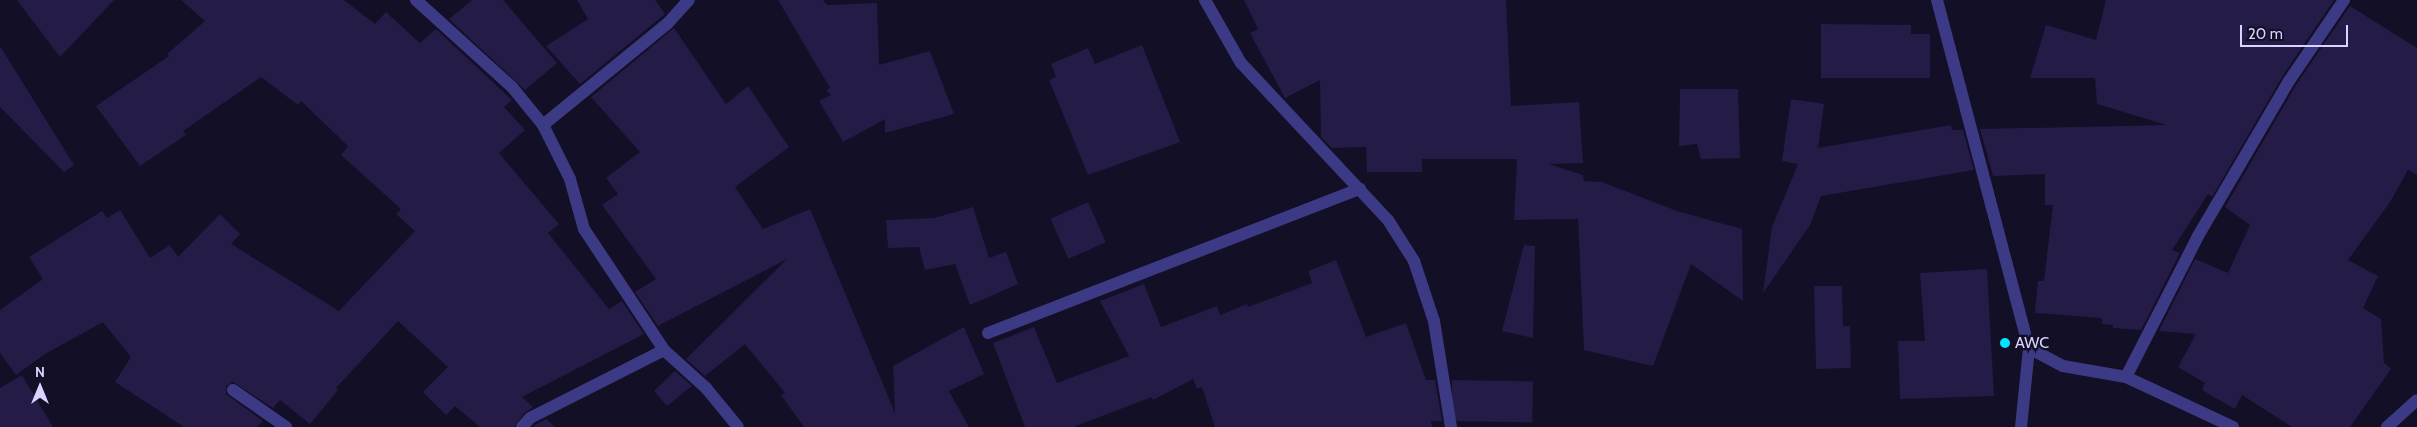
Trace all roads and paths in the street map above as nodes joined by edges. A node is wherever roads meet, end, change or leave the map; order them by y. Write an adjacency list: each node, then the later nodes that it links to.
1 (416, 0): 6 (street)
2 (690, 0): 6 (street)
3 (1205, 0): 7 (street)
4 (1937, 0): 9 (street)
5 (2344, 0): 11 (street)
6 (543, 125): 10 (street)
7 (1360, 189): 8 (street); 17 (street)
8 (988, 333)
9 (2029, 348): 11 (street); 18 (street)
10 (664, 350): 15 (street); 16 (street)
11 (2126, 377): 19 (street)
12 (233, 390): 14 (street)
13 (2417, 400): 20 (street)
14 (286, 427)
15 (522, 427)
16 (738, 427)
17 (1451, 427)
18 (2021, 427)
19 (2232, 427)
20 (2387, 427)

